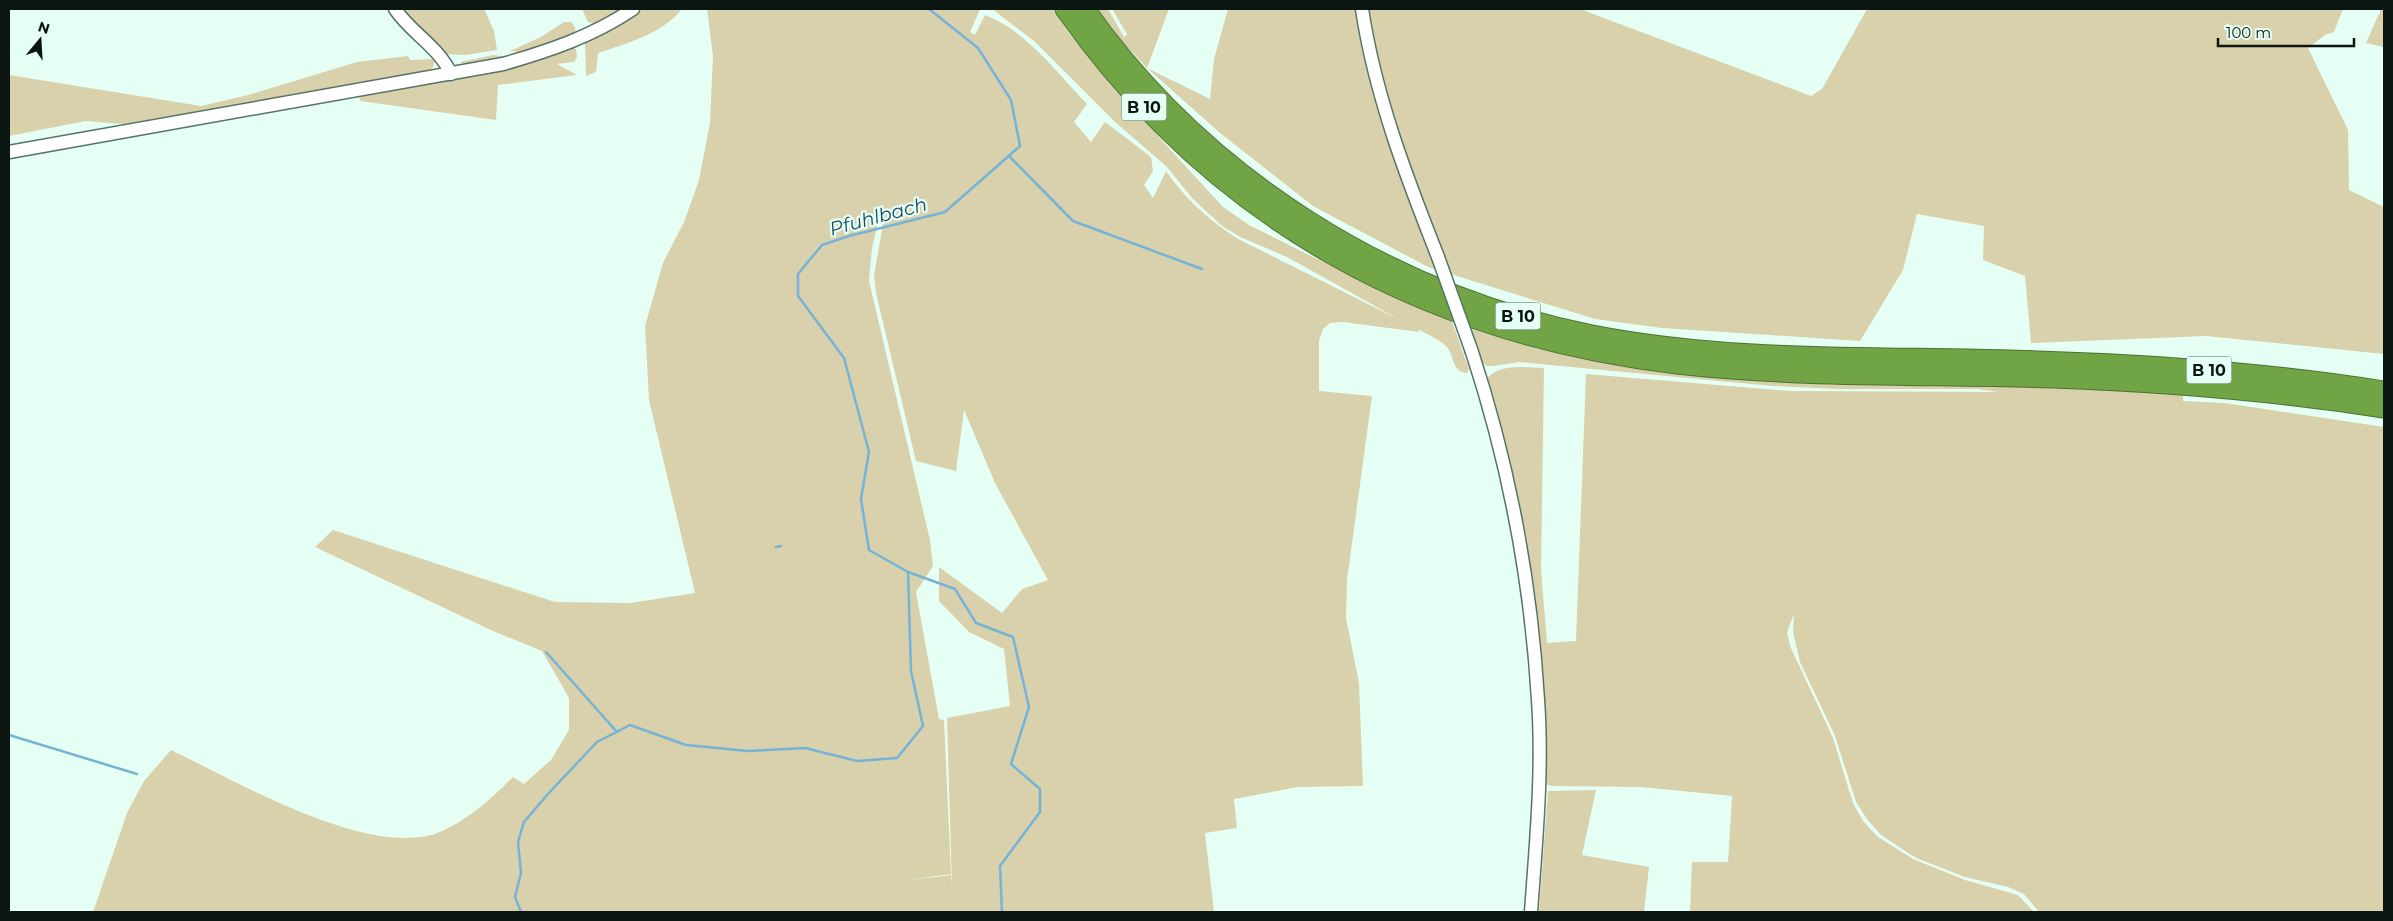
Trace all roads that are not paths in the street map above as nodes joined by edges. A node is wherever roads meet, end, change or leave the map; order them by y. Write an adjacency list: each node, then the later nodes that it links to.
1 (395, 9): 6 (street)
2 (633, 9): 6 (street)
3 (1065, 9): 11 (highway, B 10)
4 (1085, 9): 9 (highway, B 10)
5 (1362, 9): 12 (street, bridge)
6 (451, 74): 7 (street)
7 (9, 152)
8 (2384, 385): 9 (highway, B 10)
9 (2362, 388): 10 (highway, B 10)
10 (2384, 391)
11 (2384, 408)
12 (1531, 912)

